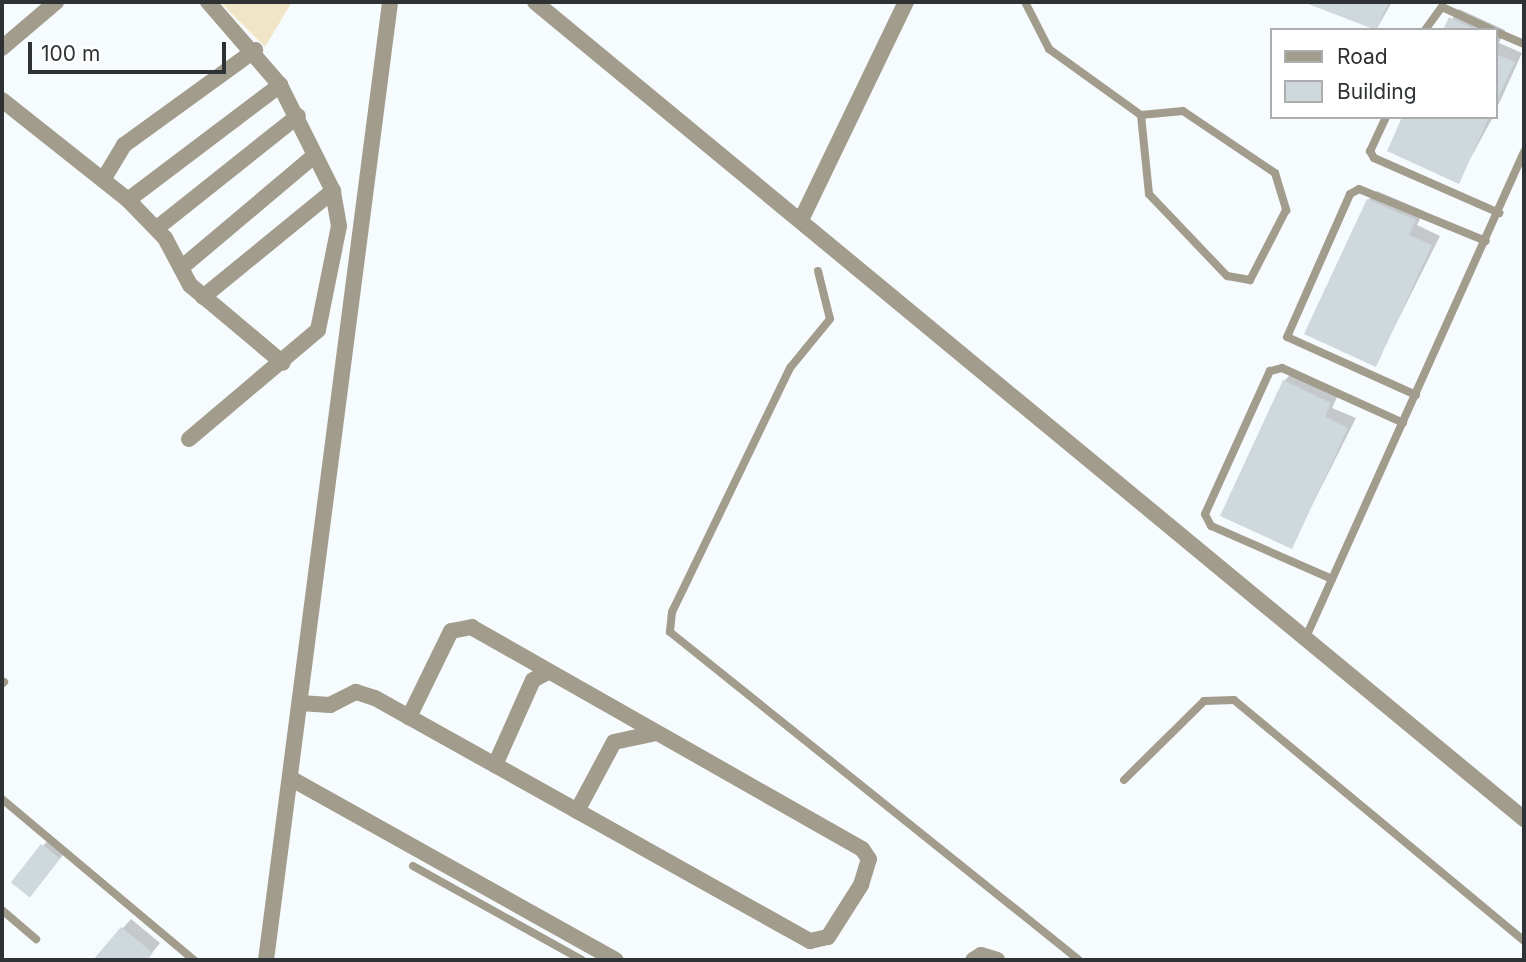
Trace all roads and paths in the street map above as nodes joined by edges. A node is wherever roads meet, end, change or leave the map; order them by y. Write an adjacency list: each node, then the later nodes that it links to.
1 (56, 2): 11 (street)
2 (208, 2): 12 (street)
3 (390, 2): 37 (street)
4 (535, 2): 24 (street)
5 (906, 2): 24 (street)
6 (1025, 2): 15 (lane)
7 (1427, 28): 8 (lane)
8 (1488, 28)
9 (1498, 33): 10 (lane)
10 (1524, 44)
11 (2, 48)
12 (255, 50): 13 (street); 20 (street)
13 (280, 85): 16 (street); 22 (street)
14 (2, 100): 20 (street)
15 (1141, 115): 15 (lane)
16 (298, 116): 19 (street); 25 (street)
17 (1385, 119): 23 (lane)
18 (1524, 152): 23 (lane)
19 (314, 156): 21 (street); 27 (street)
20 (103, 180): 22 (street)
21 (333, 191): 29 (street); 30 (street)
22 (128, 200): 25 (street)
23 (1499, 213): 26 (lane)
24 (801, 220): 35 (street)
25 (157, 228): 27 (street)
26 (1486, 241): 31 (lane); 31 (lane)
27 (181, 268): 29 (street)
28 (818, 271): 56 (lane)
29 (203, 297): 30 (street)
30 (284, 363): 33 (street)
31 (1416, 395): 32 (lane)
32 (1403, 423): 34 (lane); 34 (lane)
33 (189, 439)
34 (1332, 579): 35 (lane)
35 (1306, 637): 45 (street)
36 (548, 672): 38 (street); 39 (street); 40 (street)
37 (300, 703): 38 (street); 41 (street)
38 (409, 717): 40 (street)
39 (655, 734): 44 (street); 44 (street)
40 (495, 765): 44 (street)
41 (290, 778): 51 (street); 53 (street)
42 (1124, 780): 49 (lane)
43 (2, 799): 50 (lane)
44 (577, 811)
45 (1524, 818)
46 (413, 866): 52 (lane)
47 (2, 910): 48 (lane)
48 (36, 939)
49 (1524, 941)
50 (194, 960)
51 (266, 960)
52 (582, 960)
53 (616, 960)
54 (973, 960): 55 (street)
55 (997, 960)
56 (1079, 960)

